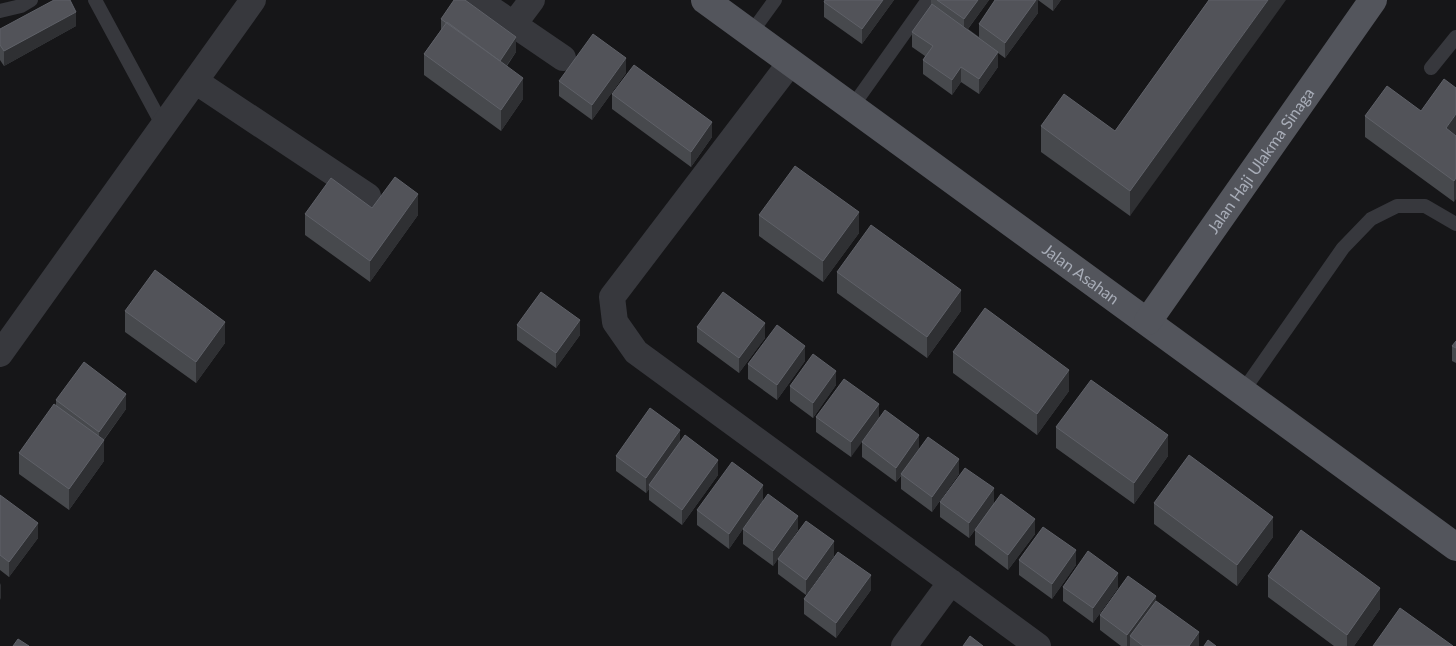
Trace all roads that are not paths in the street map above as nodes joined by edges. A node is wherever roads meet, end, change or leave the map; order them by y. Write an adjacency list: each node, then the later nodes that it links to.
1 (31, 0): 10 (lane)
2 (95, 0): 19 (lane)
3 (253, 0): 17 (street)
4 (478, 0): 11 (street)
5 (532, 0): 11 (street)
6 (705, 0): 12 (main road, Jalan Asahan)
7 (775, 0): 12 (lane)
8 (928, 0): 18 (lane)
9 (1373, 0): 22 (main road, Jalan Haji Ulakma Sinaga)
10 (0, 11)
11 (514, 24): 14 (street)
12 (751, 33): 15 (main road, Jalan Asahan)
13 (1456, 37): 16 (lane)
14 (563, 58)
15 (791, 62): 18 (main road, Jalan Asahan); 26 (street)
16 (1431, 68)
17 (195, 81): 19 (street); 20 (street)
18 (852, 107): 22 (main road, Jalan Asahan)
19 (163, 126): 23 (street)
20 (368, 196)
21 (1456, 224): 24 (lane)
22 (1148, 321): 24 (main road, Jalan Asahan)
23 (0, 354)
24 (1243, 391): 25 (main road, Jalan Asahan)
25 (1456, 547)
26 (951, 582): 27 (street); 28 (street)
27 (904, 646)
28 (1038, 646)

